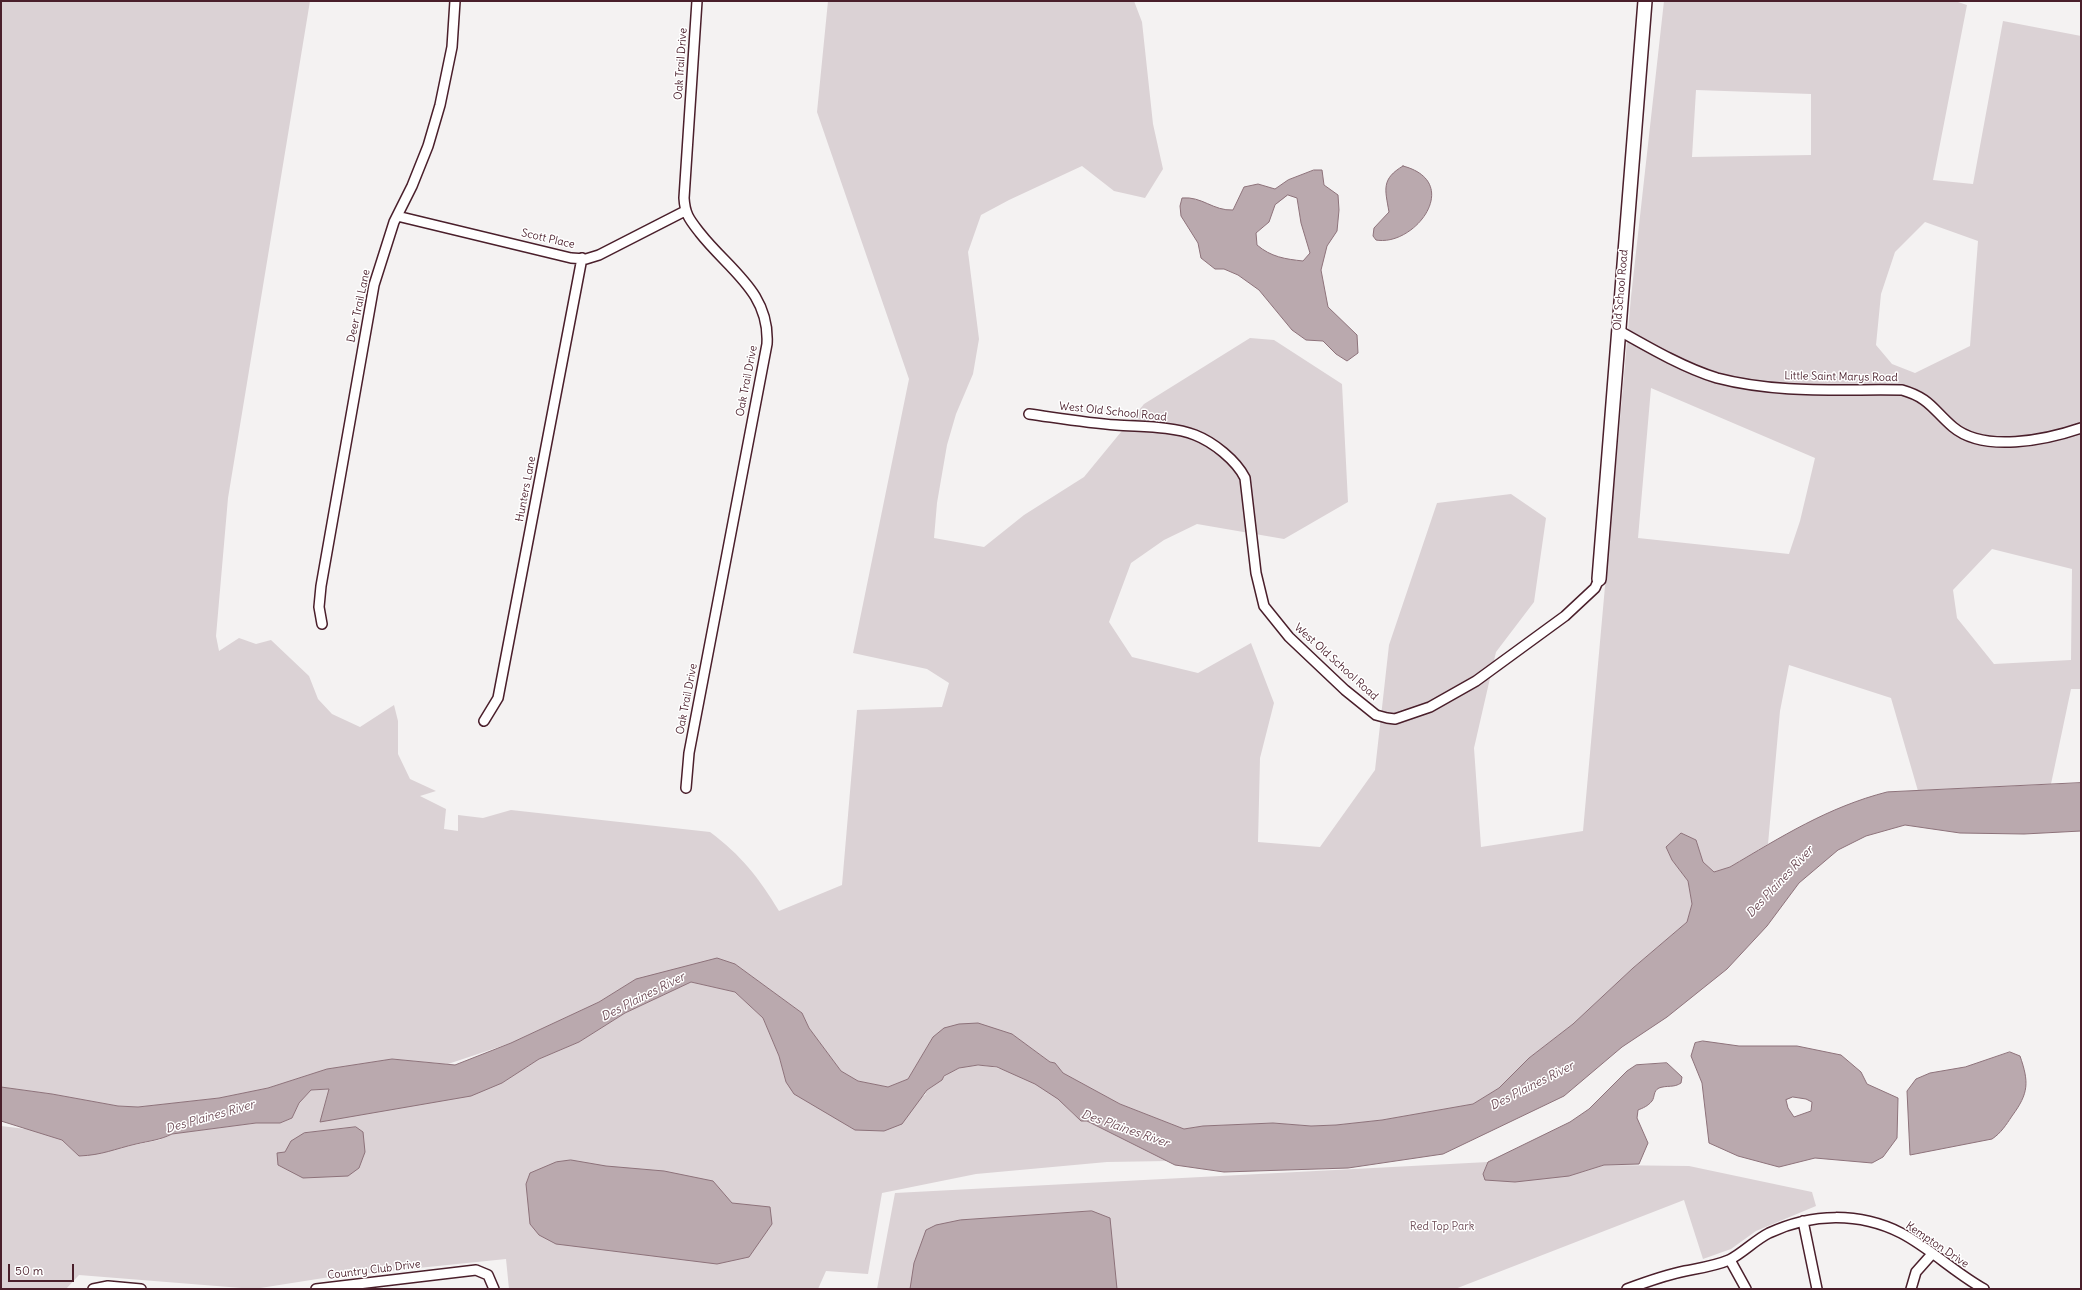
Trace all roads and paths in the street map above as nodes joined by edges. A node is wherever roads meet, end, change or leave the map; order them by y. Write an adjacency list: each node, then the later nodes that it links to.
1 (455, 1): 5 (street, Deer Trail Lane)
2 (697, 1): 4 (street, Oak Trail Drive)
3 (1644, 1): 7 (street, Old School Road)
4 (685, 211): 6 (street, Scott Place); 13 (street, Oak Trail Drive)
5 (397, 216): 6 (street, Scott Place); 11 (street, Deer Trail Lane)
6 (582, 258): 12 (street, Hunters Lane)
7 (1618, 330): 9 (street, Little Saint Marys Road); 10 (street, Old School Road)
8 (1029, 414): 10 (street, West Old School Road)
9 (2081, 428)
10 (1599, 579)
11 (322, 624)
12 (484, 721)
13 (686, 788)
14 (1803, 1221): 15 (street, Kempton Drive); 16 (street, Kempton Drive); 23 (street)
15 (1932, 1254): 24 (street); 25 (street, Kempton Drive)
16 (1730, 1260): 21 (street, Kempton Drive); 22 (street)
17 (93, 1289): 18 (street)
18 (141, 1289)
19 (316, 1289): 20 (street, Country Club Drive)
20 (494, 1289)
21 (1627, 1289)
22 (1746, 1289)
23 (1817, 1289)
24 (1911, 1289)
25 (1984, 1289)

